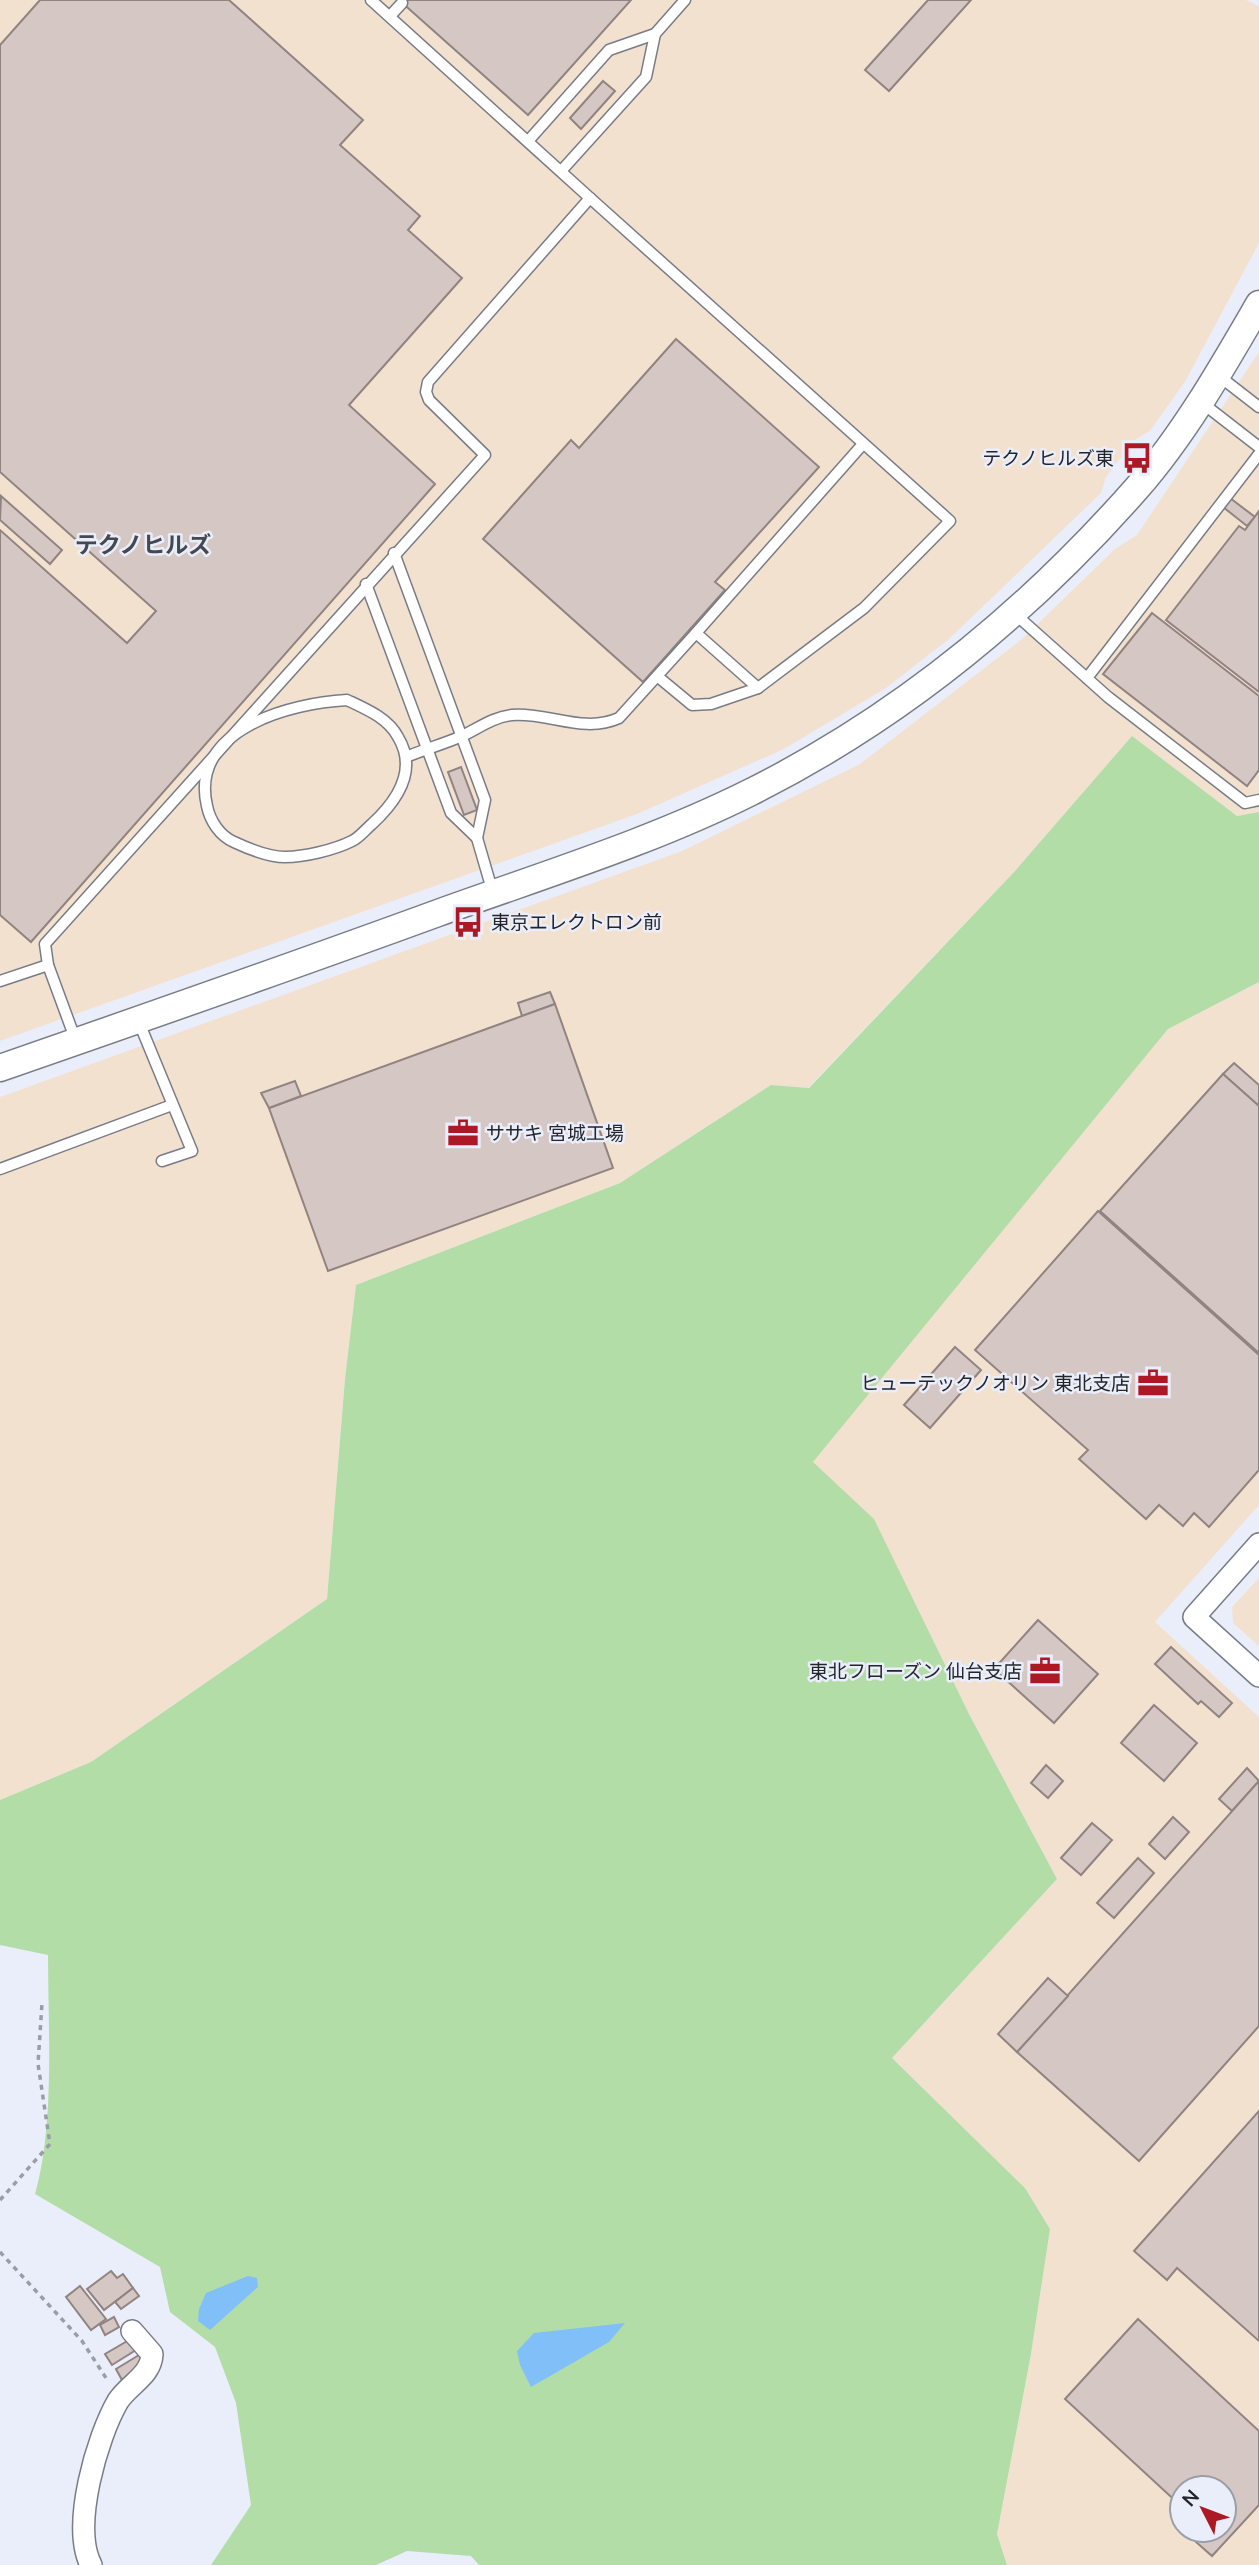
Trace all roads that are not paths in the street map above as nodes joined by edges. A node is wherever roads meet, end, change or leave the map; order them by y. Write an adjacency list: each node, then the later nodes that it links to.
1 (371, 0): 4 (lane)
2 (685, 0): 5 (lane)
3 (402, 3): 4 (lane)
4 (390, 16): 6 (lane)
5 (655, 34): 6 (lane); 7 (lane)
6 (529, 140): 7 (lane)
7 (562, 170): 8 (lane)
8 (590, 198): 13 (lane); 16 (lane)
9 (1259, 304): 10 (street)
10 (1216, 374): 11 (street); 12 (lane)
11 (1199, 401): 14 (lane); 18 (street)
12 (1259, 407)
13 (863, 444): 19 (lane); 22 (lane)
14 (1259, 447)
15 (1259, 454): 21 (lane)
16 (394, 553): 17 (lane); 23 (lane)
17 (366, 584): 24 (lane); 25 (lane)
18 (1014, 613): 21 (lane); 29 (street)
19 (696, 633): 20 (lane); 22 (lane)
20 (657, 676): 22 (lane); 23 (lane)
21 (1087, 678): 27 (lane)
22 (758, 688)
23 (462, 736): 25 (lane); 28 (lane)
24 (225, 744): 26 (lane); 26 (lane); 30 (lane)
25 (428, 748): 26 (lane); 28 (lane)
26 (406, 757)
27 (1259, 800)
28 (477, 838): 29 (lane)
29 (493, 893): 32 (street)
30 (48, 965): 31 (lane); 33 (lane)
31 (0, 981)
32 (138, 1020): 33 (street); 35 (lane)
33 (76, 1041): 34 (street)
34 (0, 1068)
35 (172, 1105): 36 (lane); 37 (lane)
36 (163, 1161)
37 (0, 1169)
38 (1259, 1544): 39 (street)
39 (1259, 1676)
40 (132, 2331): 41 (street)
41 (91, 2565)

